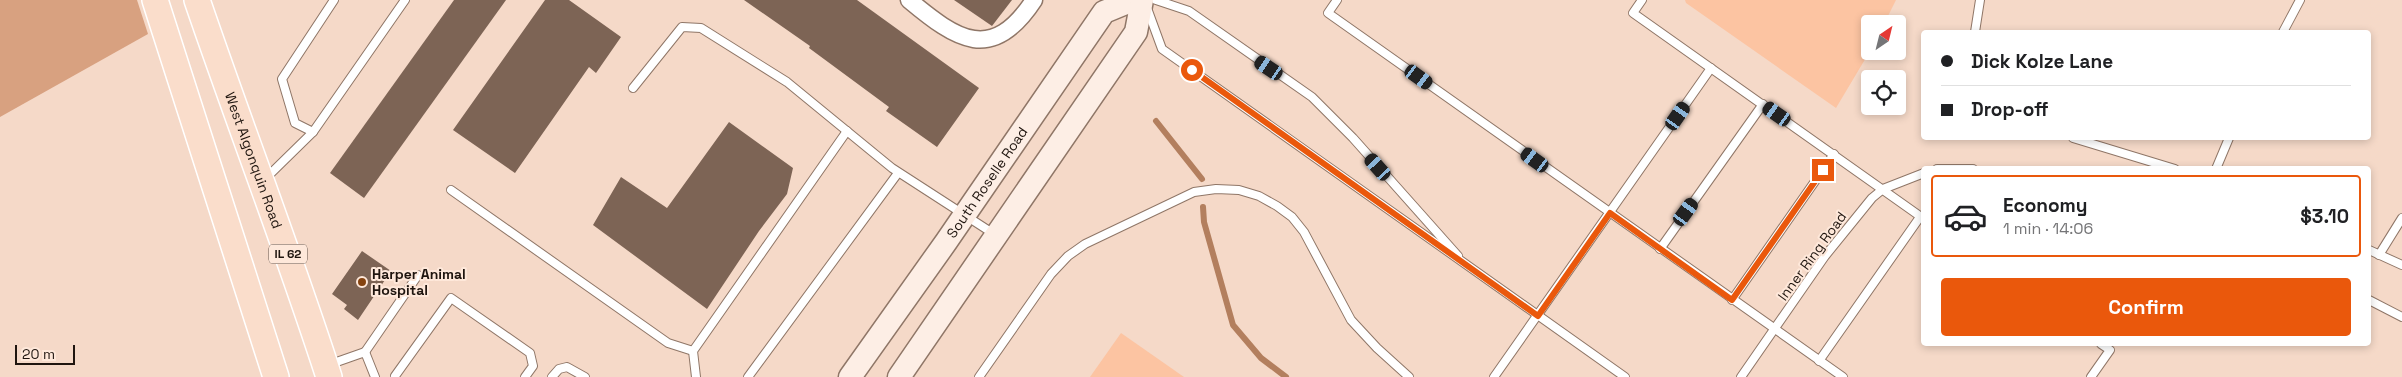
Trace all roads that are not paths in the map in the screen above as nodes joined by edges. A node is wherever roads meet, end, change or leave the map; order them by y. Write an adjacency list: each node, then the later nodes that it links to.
1 (155, 0): 53 (main road)
2 (197, 0): 28 (main road, West Algonquin Road / IL 62)
3 (334, 0): 20 (lane)
4 (405, 0): 20 (lane)
5 (909, 0): 6 (street)
6 (1034, 0)
7 (1133, 0): 32 (main road, South Roselle Road)
8 (1143, 0): 36 (main road); 41 (lane)
9 (1156, 0): 41 (lane)
10 (1337, 0): 31 (lane)
11 (1642, 0): 16 (lane)
12 (1980, 0): 14 (lane)
13 (2300, 0): 15 (lane)
14 (1975, 30)
15 (2284, 30)
16 (1711, 68): 18 (lane); 31 (lane)
17 (633, 88): 19 (lane)
18 (1763, 104): 23 (lane); 37 (lane)
19 (847, 131): 26 (lane); 49 (lane)
20 (312, 132): 28 (lane)
21 (2080, 140): 24 (lane)
22 (2228, 140): 25 (lane)
23 (1834, 154): 30 (lane); 43 (lane)
24 (2165, 166)
25 (2217, 166)
26 (898, 173): 32 (lane); 60 (lane)
27 (1921, 174): 30 (lane, Inner Ring Road)
28 (262, 183): 52 (main road, West Algonquin Road / IL 62)
29 (451, 190): 49 (lane)
30 (1883, 190): 33 (lane); 47 (lane, Inner Ring Road)
31 (1610, 213): 37 (lane); 45 (lane)
32 (964, 215): 36 (lane); 61 (main road, South Roselle Road)
33 (1921, 217)
34 (2402, 218): 39 (lane)
35 (1921, 219): 51 (lane)
36 (996, 236): 62 (main road)
37 (1660, 248): 43 (lane)
38 (2371, 251): 39 (lane)
39 (2379, 254): 40 (lane)
40 (2402, 265)
41 (1467, 267): 45 (lane)
42 (418, 275): 50 (lane)
43 (1732, 300): 47 (lane)
44 (2371, 301): 46 (lane)
45 (1538, 316): 65 (lane); 66 (lane)
46 (2402, 316)
47 (1774, 330): 51 (lane); 67 (lane, Inner Ring Road)
48 (2104, 346): 69 (lane)
49 (693, 351): 59 (lane)
50 (365, 352): 52 (lane); 54 (lane)
51 (1820, 361): 68 (lane)
52 (327, 371)
53 (276, 377)
54 (375, 377)
55 (395, 377): 56 (lane)
56 (526, 377)
57 (552, 377): 58 (lane)
58 (583, 377)
59 (696, 377)
60 (748, 377)
61 (850, 377)
62 (899, 377)
63 (979, 377): 64 (lane)
64 (1409, 377)
65 (1494, 377)
66 (1625, 377)
67 (1741, 377)
68 (1843, 377)
69 (2091, 377)

